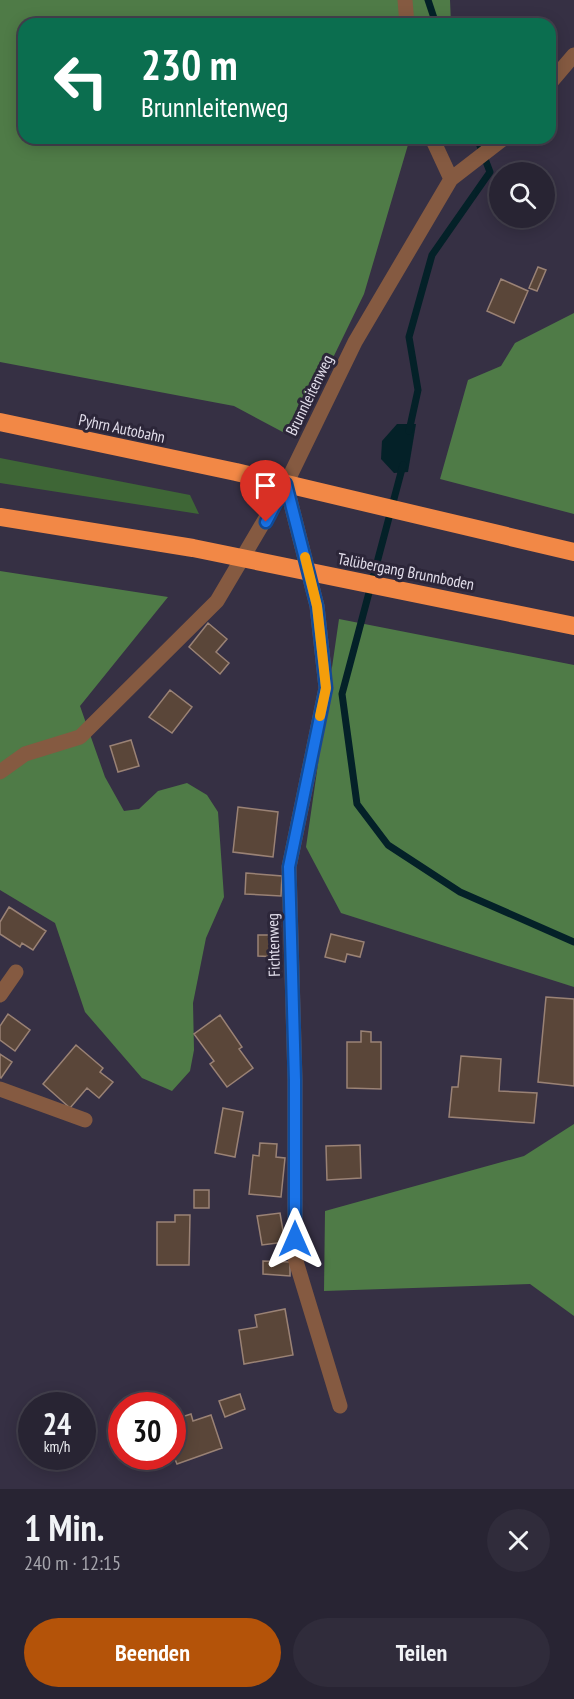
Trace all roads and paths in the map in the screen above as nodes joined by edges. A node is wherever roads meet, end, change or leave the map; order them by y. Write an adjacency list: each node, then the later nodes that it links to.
1 (405, 0): 2 (street)
2 (406, 18)
3 (574, 55): 4 (street)
4 (556, 76)
5 (435, 144): 7 (street)
6 (497, 144): 7 (street, Brunnleitenweg)
7 (451, 179): 9 (street, Brunnleitenweg)
8 (0, 422): 11 (highway, Pyhrn Autobahn)
9 (286, 484): 13 (street, Brunnleitenweg); 18 (street, Fichtenweg)
10 (0, 517): 12 (highway, Talübergang Brunnboden)
11 (574, 552)
12 (574, 626)
13 (0, 772)
14 (16, 972): 15 (street)
15 (0, 995)
16 (0, 1089): 17 (street)
17 (85, 1120)
18 (339, 1406)

